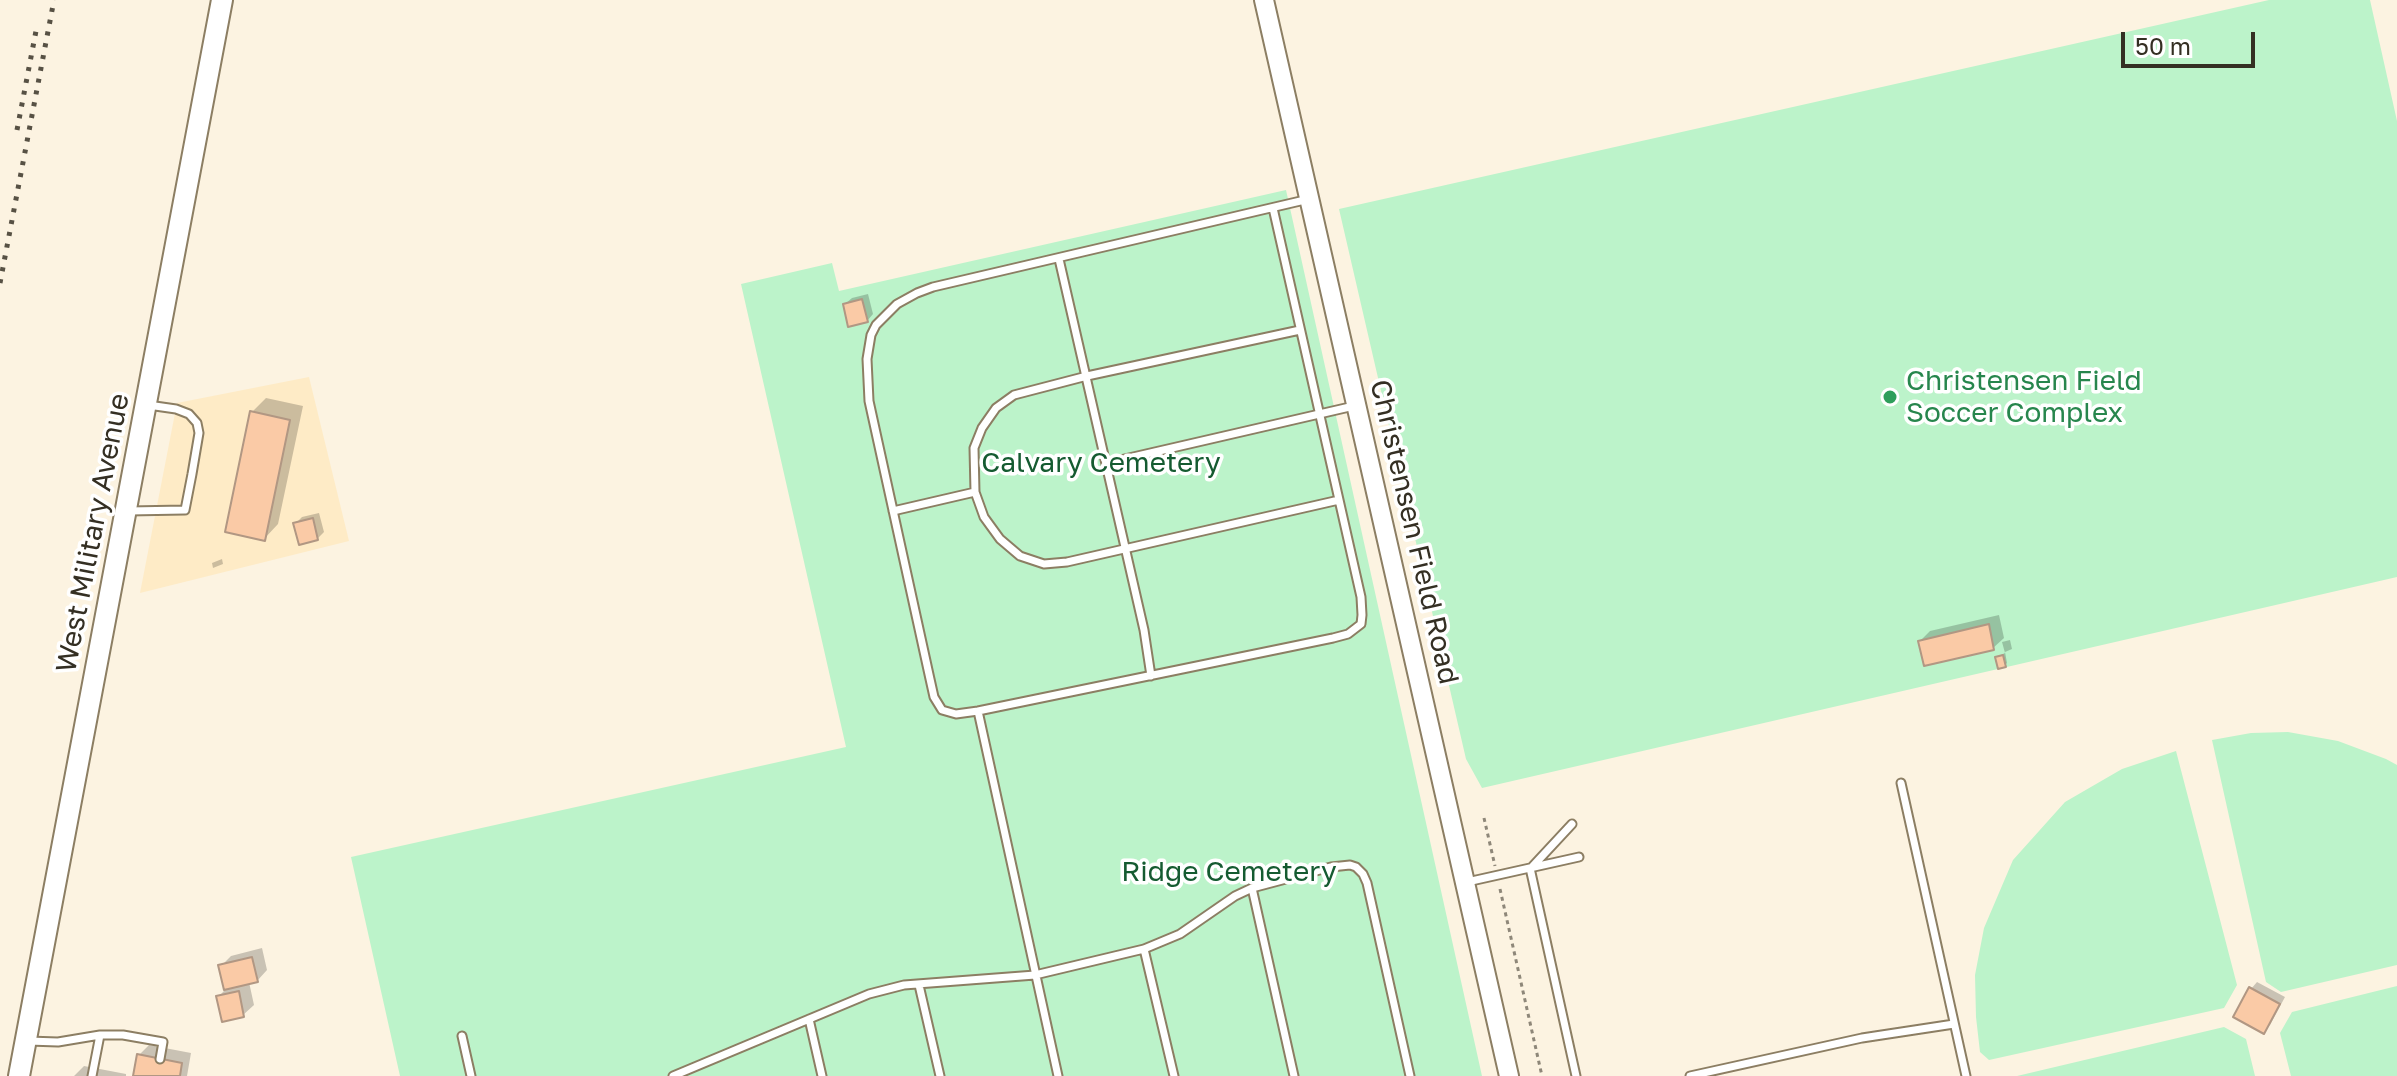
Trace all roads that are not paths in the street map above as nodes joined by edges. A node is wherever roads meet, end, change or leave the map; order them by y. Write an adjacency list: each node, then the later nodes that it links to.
1 (222, 0): 8 (main road, West Military Avenue)
2 (1264, 0): 3 (street, Christensen Field Road)
3 (1309, 199): 4 (lane); 9 (street, Christensen Field Road)
4 (1273, 208): 5 (lane); 6 (lane)
5 (1059, 259): 7 (lane); 15 (lane)
6 (1300, 330): 7 (lane); 10 (lane)
7 (1087, 376): 11 (lane); 12 (lane)
8 (146, 405): 14 (main road, West Military Avenue); 14 (lane)
9 (1356, 406): 10 (lane); 23 (street, Christensen Field Road)
10 (1319, 414): 11 (lane); 13 (lane)
11 (1107, 463): 16 (lane)
12 (975, 492): 15 (lane); 16 (lane)
13 (1339, 500): 16 (lane); 17 (lane)
14 (126, 511): 32 (main road, West Military Avenue)
15 (893, 511): 18 (lane)
16 (1126, 549): 17 (lane)
17 (1151, 676): 18 (lane)
18 (978, 711): 26 (lane)
19 (1901, 783): 29 (lane)
20 (1572, 824): 22 (lane)
21 (1579, 857): 22 (lane)
22 (1530, 868): 23 (lane); 47 (lane)
23 (1465, 883): 46 (street, Christensen Field Road)
24 (1252, 888): 25 (lane); 44 (lane); 45 (lane)
25 (1144, 949): 26 (lane); 43 (lane)
26 (1035, 975): 27 (lane); 42 (lane)
27 (919, 985): 28 (lane); 41 (lane)
28 (809, 1019): 34 (lane); 40 (lane)
29 (1954, 1024): 48 (lane); 49 (lane)
30 (100, 1035): 32 (lane); 33 (lane); 36 (lane)
31 (462, 1036): 37 (lane)
32 (26, 1041): 35 (main road, West Military Avenue)
33 (160, 1059)
34 (700, 1065): 38 (lane); 39 (lane)
35 (19, 1076)
36 (92, 1076)
37 (471, 1076)
38 (673, 1076)
39 (703, 1076)
40 (822, 1076)
41 (940, 1076)
42 (1058, 1076)
43 (1174, 1076)
44 (1294, 1076)
45 (1410, 1076)
46 (1509, 1076)
47 (1576, 1076)
48 (1690, 1076)
49 (1966, 1076)

